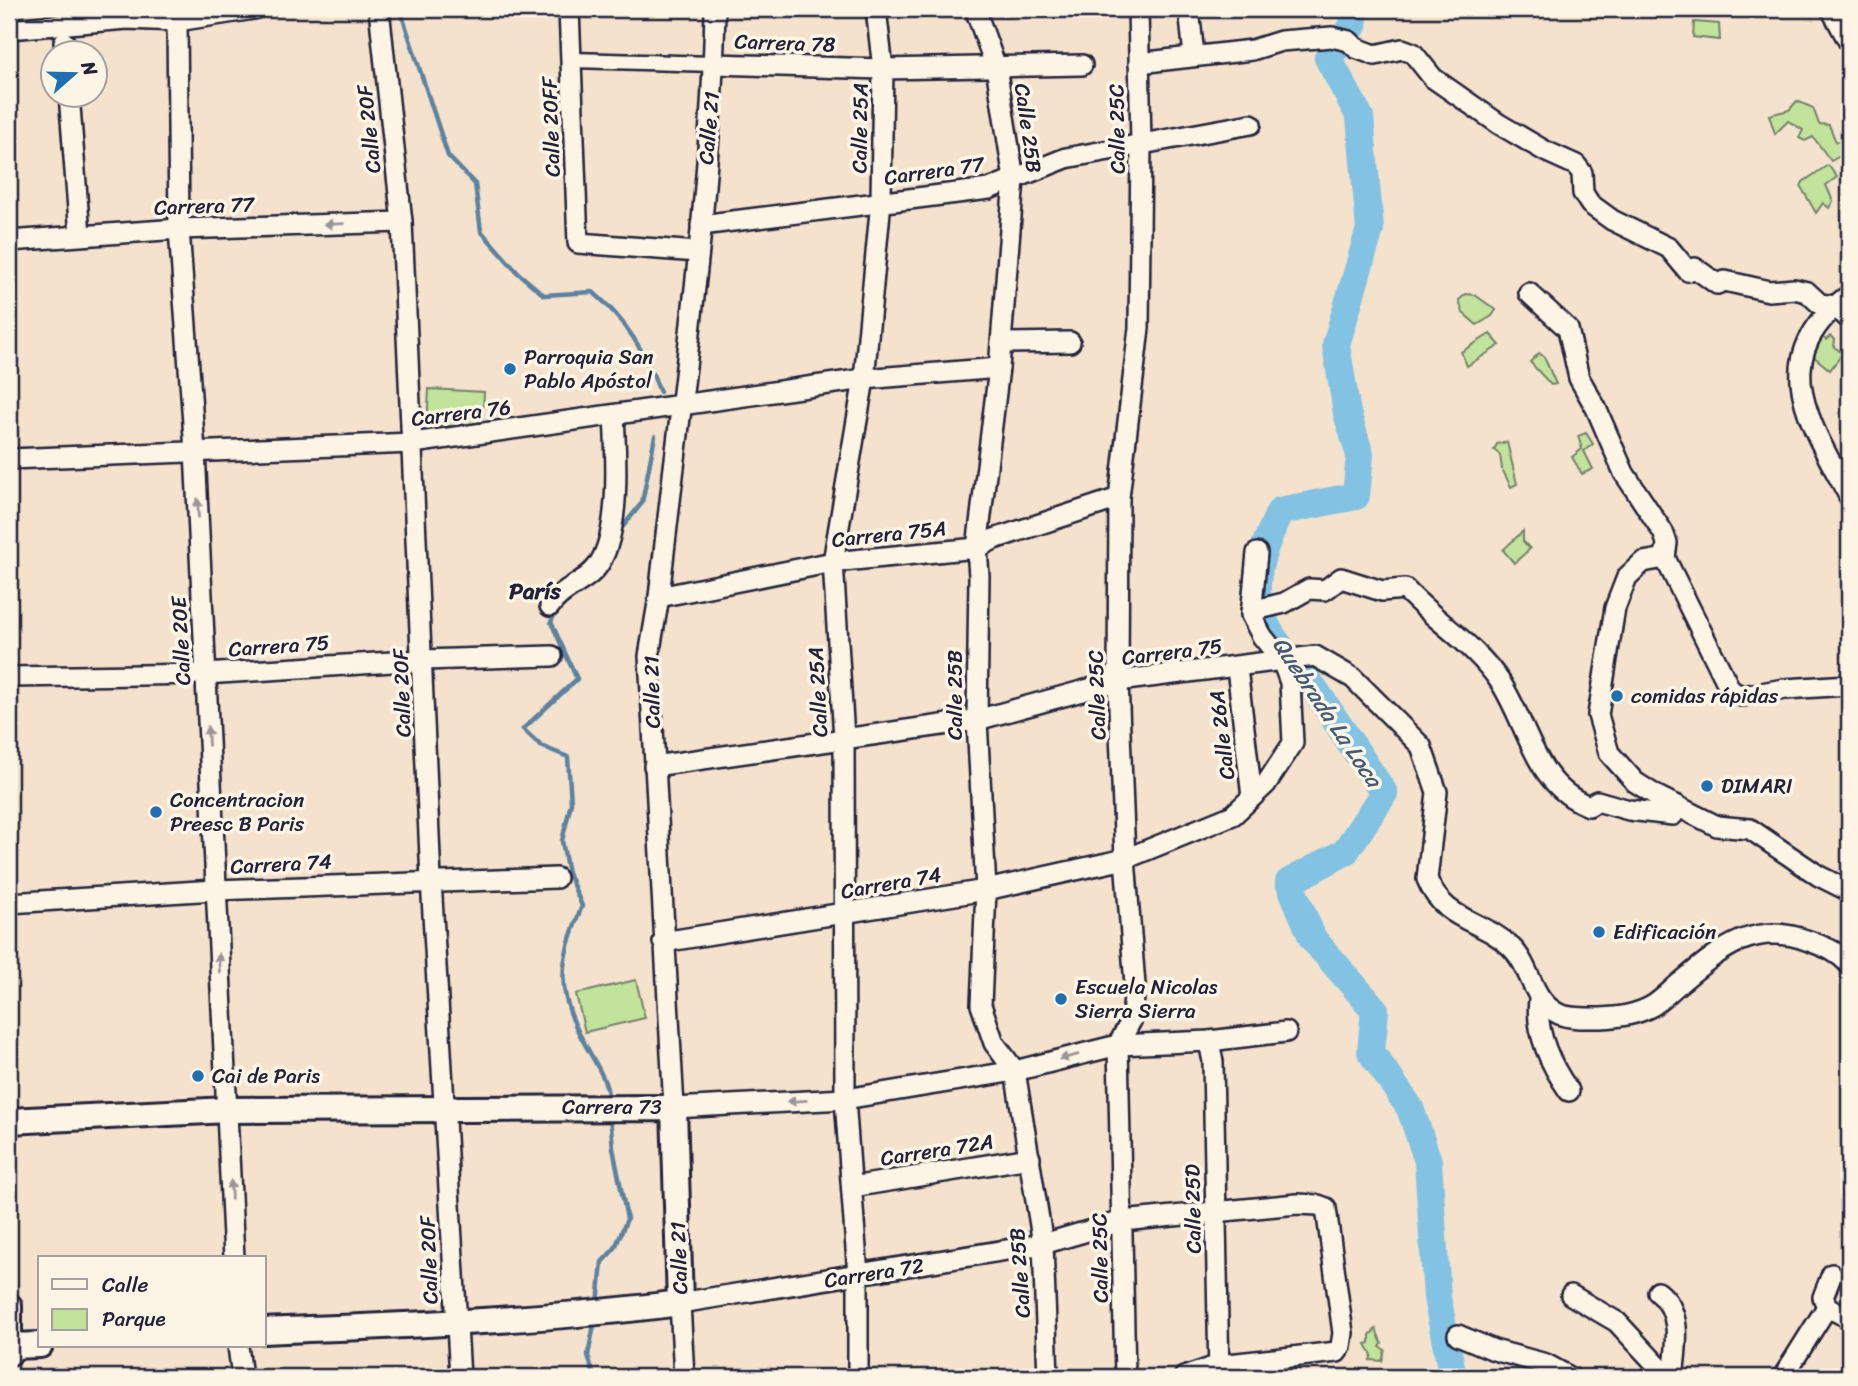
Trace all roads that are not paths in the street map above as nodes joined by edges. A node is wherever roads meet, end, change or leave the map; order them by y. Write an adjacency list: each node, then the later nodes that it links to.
1 (254, 9): 10 (street)
2 (379, 9): 25 (street, Calle 20F)
3 (569, 9): 14 (street, Calle 20FF)
4 (715, 9): 16 (street, Calle 21)
5 (876, 9): 19 (street, Calle 25A)
6 (975, 9): 18 (street, Calle 25B)
7 (1138, 9): 15 (street, Calle 25C)
8 (1189, 9): 13 (street)
9 (1831, 9): 12 (street)
10 (177, 21): 11 (street); 27 (street, Calle 20E)
11 (9, 29)
12 (1849, 42)
13 (1194, 56): 15 (street); 32 (street)
14 (572, 60): 16 (street, Carrera 78); 30 (street, Calle 20FF)
15 (1139, 63): 22 (street, Calle 25C)
16 (714, 64): 19 (street, Carrera 78); 26 (street, Calle 21)
17 (1082, 65): 18 (street, Carrera 78)
18 (996, 67): 19 (street, Carrera 78); 23 (street, Calle 25B)
19 (883, 69): 24 (street, Calle 25A)
20 (70, 108): 28 (street)
21 (1251, 124): 22 (street, Carrera 77)
22 (1141, 143): 23 (street, Carrera 77); 43 (street, Calle 25C)
23 (1014, 179): 24 (street, Carrera 77); 34 (street, Calle 25B)
24 (881, 201): 26 (street, Carrera 77); 36 (street, Calle 25A)
25 (402, 222): 27 (street, Carrera 77, one-way to 27); 39 (street, Calle 20F)
26 (701, 225): 30 (street, Calle 21)
27 (179, 229): 28 (street, Carrera 77); 40 (street, Calle 20E)
28 (80, 235): 29 (street, Carrera 77)
29 (9, 241)
30 (698, 251): 37 (street, Calle 21)
31 (1529, 293): 46 (street)
32 (1844, 307): 42 (street)
33 (1070, 342): 34 (street)
34 (1001, 343): 35 (street, Calle 25B)
35 (999, 368): 36 (street, Carrera 76); 44 (street, Calle 25B)
36 (864, 379): 37 (street, Carrera 76); 47 (street, Calle 25A)
37 (680, 406): 38 (street, Carrera 76); 48 (street, Calle 21)
38 (614, 415): 39 (street, Carrera 76); 49 (street)
39 (412, 443): 40 (street, Carrera 76); 52 (street, Calle 20F)
40 (195, 451): 41 (street, Carrera 76); 55 (street, Calle 20E, one-way to 40)
41 (9, 458)
42 (1849, 496)
43 (1119, 498): 44 (street, Carrera 75A); 57 (street, Calle 25C)
44 (977, 548): 47 (street, Carrera 75A); 59 (street, Calle 25B)
45 (1257, 554): 50 (street)
46 (1665, 558): 58 (street); 63 (street)
47 (833, 562): 48 (street, Carrera 75A); 60 (street, Calle 25A)
48 (659, 597): 61 (street, Calle 21)
49 (550, 606)
50 (1257, 609): 53 (street); 63 (street)
51 (552, 656): 52 (street, Carrera 75)
52 (423, 660): 55 (street, Carrera 75); 66 (street, Calle 20F)
53 (1282, 661): 54 (street, Carrera 75); 62 (street, Carrera 74); 74 (street, Carrera 75)
54 (1237, 668): 57 (street, Carrera 75); 62 (street, Calle 26A)
55 (205, 674): 56 (street, Carrera 75); 67 (street, Calle 20E, one-way to 55)
56 (9, 677)
57 (1118, 681): 59 (street, Carrera 75); 64 (street, Calle 25C)
58 (1849, 685)
59 (976, 720): 60 (street, Carrera 75); 68 (street, Calle 25B)
60 (844, 738): 61 (street, Carrera 75); 71 (street, Calle 25A)
61 (654, 766): 72 (street, Calle 21)
62 (1252, 797): 64 (street, Carrera 74)
63 (1676, 806): 69 (street)
64 (1125, 859): 68 (street, Carrera 74); 77 (street, Calle 25C)
65 (556, 878): 66 (street, Carrera 74)
66 (431, 880): 67 (street, Carrera 74); 81 (street, Calle 20F)
67 (215, 890): 70 (street, Carrera 74); 83 (street, Calle 20E, one-way to 67)
68 (986, 890): 71 (street, Carrera 74); 78 (street, Calle 25B)
69 (1849, 891)
70 (9, 904)
71 (843, 914): 72 (street, Carrera 74); 80 (street, Calle 25A)
72 (663, 942): 82 (street, Calle 21)
73 (1849, 964): 74 (street)
74 (1539, 1000): 79 (street, Carrera 75)
75 (1286, 1032): 76 (street, Carrera 73)
76 (1209, 1041): 77 (street, Carrera 73); 87 (street, Calle 25D)
77 (1118, 1045): 78 (street, Carrera 73, one-way to 78); 88 (street, Calle 25C)
78 (1015, 1071): 80 (street, Carrera 73); 85 (street, Calle 25B)
79 (1569, 1091)
80 (845, 1099): 82 (street, Carrera 73, one-way to 82); 86 (street, Calle 25A)
81 (446, 1107): 82 (street, Carrera 73); 83 (street, Carrera 73); 99 (street, Calle 20F)
82 (674, 1108): 95 (street, Calle 21)
83 (228, 1110): 84 (street, Carrera 73); 90 (street, Calle 20E, one-way to 83)
84 (9, 1121)
85 (1030, 1158): 86 (street, Carrera 72A); 89 (street, Calle 25B)
86 (852, 1187): 92 (street, Calle 25A)
87 (1215, 1211): 88 (street, Carrera 72); 105 (street, Calle 25D); 105 (street, Carrera 72)
88 (1122, 1221): 89 (street, Carrera 72); 112 (street, Calle 25C)
89 (1043, 1244): 92 (street, Carrera 72); 111 (street, Calle 25B)
90 (234, 1256)
91 (1832, 1274): 97 (street)
92 (858, 1276): 95 (street, Carrera 72); 110 (street, Calle 25A)
93 (1658, 1292): 115 (street)
94 (1571, 1295): 115 (street)
95 (680, 1303): 99 (street, Carrera 72); 109 (street, Calle 21)
96 (9, 1306): 104 (street)
97 (1827, 1307): 98 (street); 116 (street)
98 (1849, 1318)
99 (455, 1323): 100 (street, Carrera 72); 108 (street, Calle 20F)
100 (266, 1331)
101 (1458, 1335): 106 (street)
102 (38, 1345): 104 (street)
103 (238, 1348): 107 (street)
104 (9, 1350)
105 (1219, 1371): 113 (street)
106 (1539, 1371): 114 (street)
107 (242, 1377)
108 (460, 1377)
109 (684, 1377)
110 (859, 1377)
111 (1048, 1377)
112 (1125, 1377)
113 (1184, 1377)
114 (1570, 1377)
115 (1671, 1377)
116 (1783, 1377)

